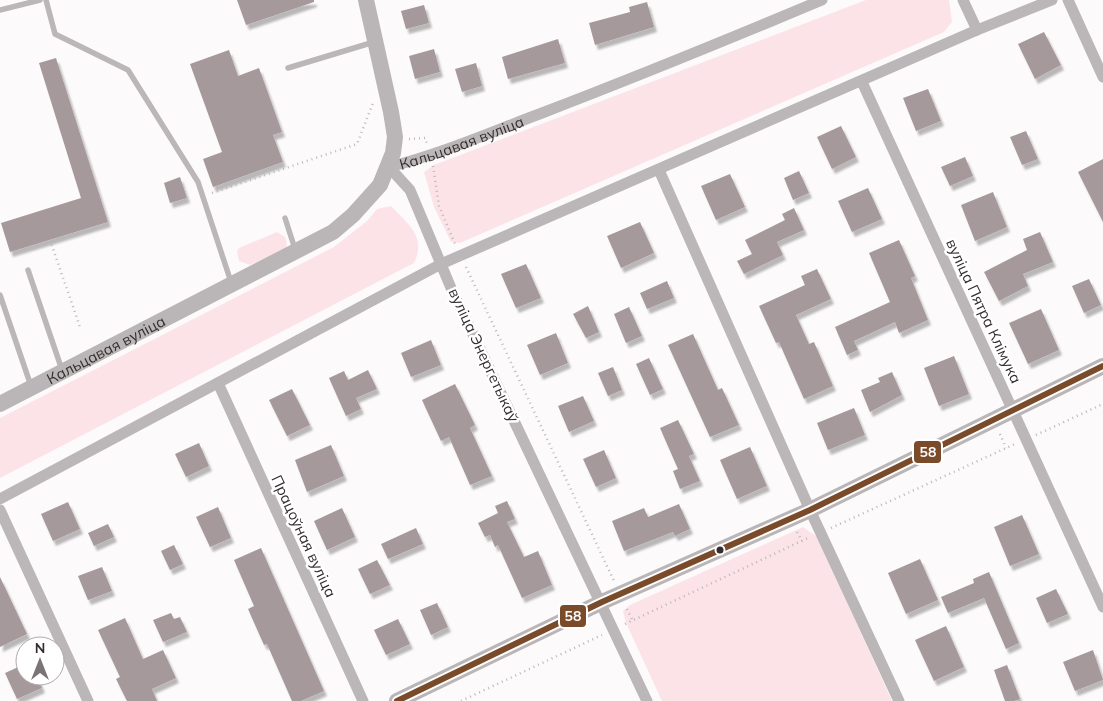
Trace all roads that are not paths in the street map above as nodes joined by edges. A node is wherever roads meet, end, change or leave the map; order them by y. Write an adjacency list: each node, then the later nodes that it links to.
1 (40, 0): 8 (lane)
2 (46, 0): 20 (lane)
3 (366, 0): 10 (street)
4 (822, 0): 14 (street, Кальцавая вуліца)
5 (963, 0): 9 (street)
6 (1052, 0): 9 (street)
7 (1068, 0): 12 (street)
8 (0, 10)
9 (977, 30): 13 (street)
10 (375, 42): 11 (lane); 14 (street)
11 (288, 68)
12 (1103, 77)
13 (862, 82): 15 (street); 27 (street, вуліца Пятра Клімука)
14 (388, 167): 17 (street, Кальцавая вуліца); 18 (street, вуліца Энергетыкаў)
15 (659, 170): 18 (street); 30 (street)
16 (285, 218): 17 (lane)
17 (296, 251): 20 (street, Кальцавая вуліца)
18 (442, 264): 24 (street); 31 (street, вуліца Энергетыкаў)
19 (28, 270): 23 (lane)
20 (232, 284): 23 (street, Кальцавая вуліца)
21 (0, 296): 25 (lane)
22 (1103, 366): 27 (street)
23 (63, 372): 25 (street, Кальцавая вуліца)
24 (218, 383): 28 (street); 34 (street, Працоўная вуліца)
25 (32, 388): 26 (street, Кальцавая вуліца)
26 (0, 404)
27 (1012, 410): 30 (street); 32 (street, вуліца Пятра Клімука)
28 (0, 499)
29 (0, 510): 33 (street)
30 (810, 510): 31 (street); 37 (street)
31 (602, 602): 35 (street); 36 (street, вуліца Энергетыкаў)
32 (1103, 607)
33 (88, 701)
34 (364, 701)
35 (397, 701)
36 (647, 701)
37 (899, 701)

